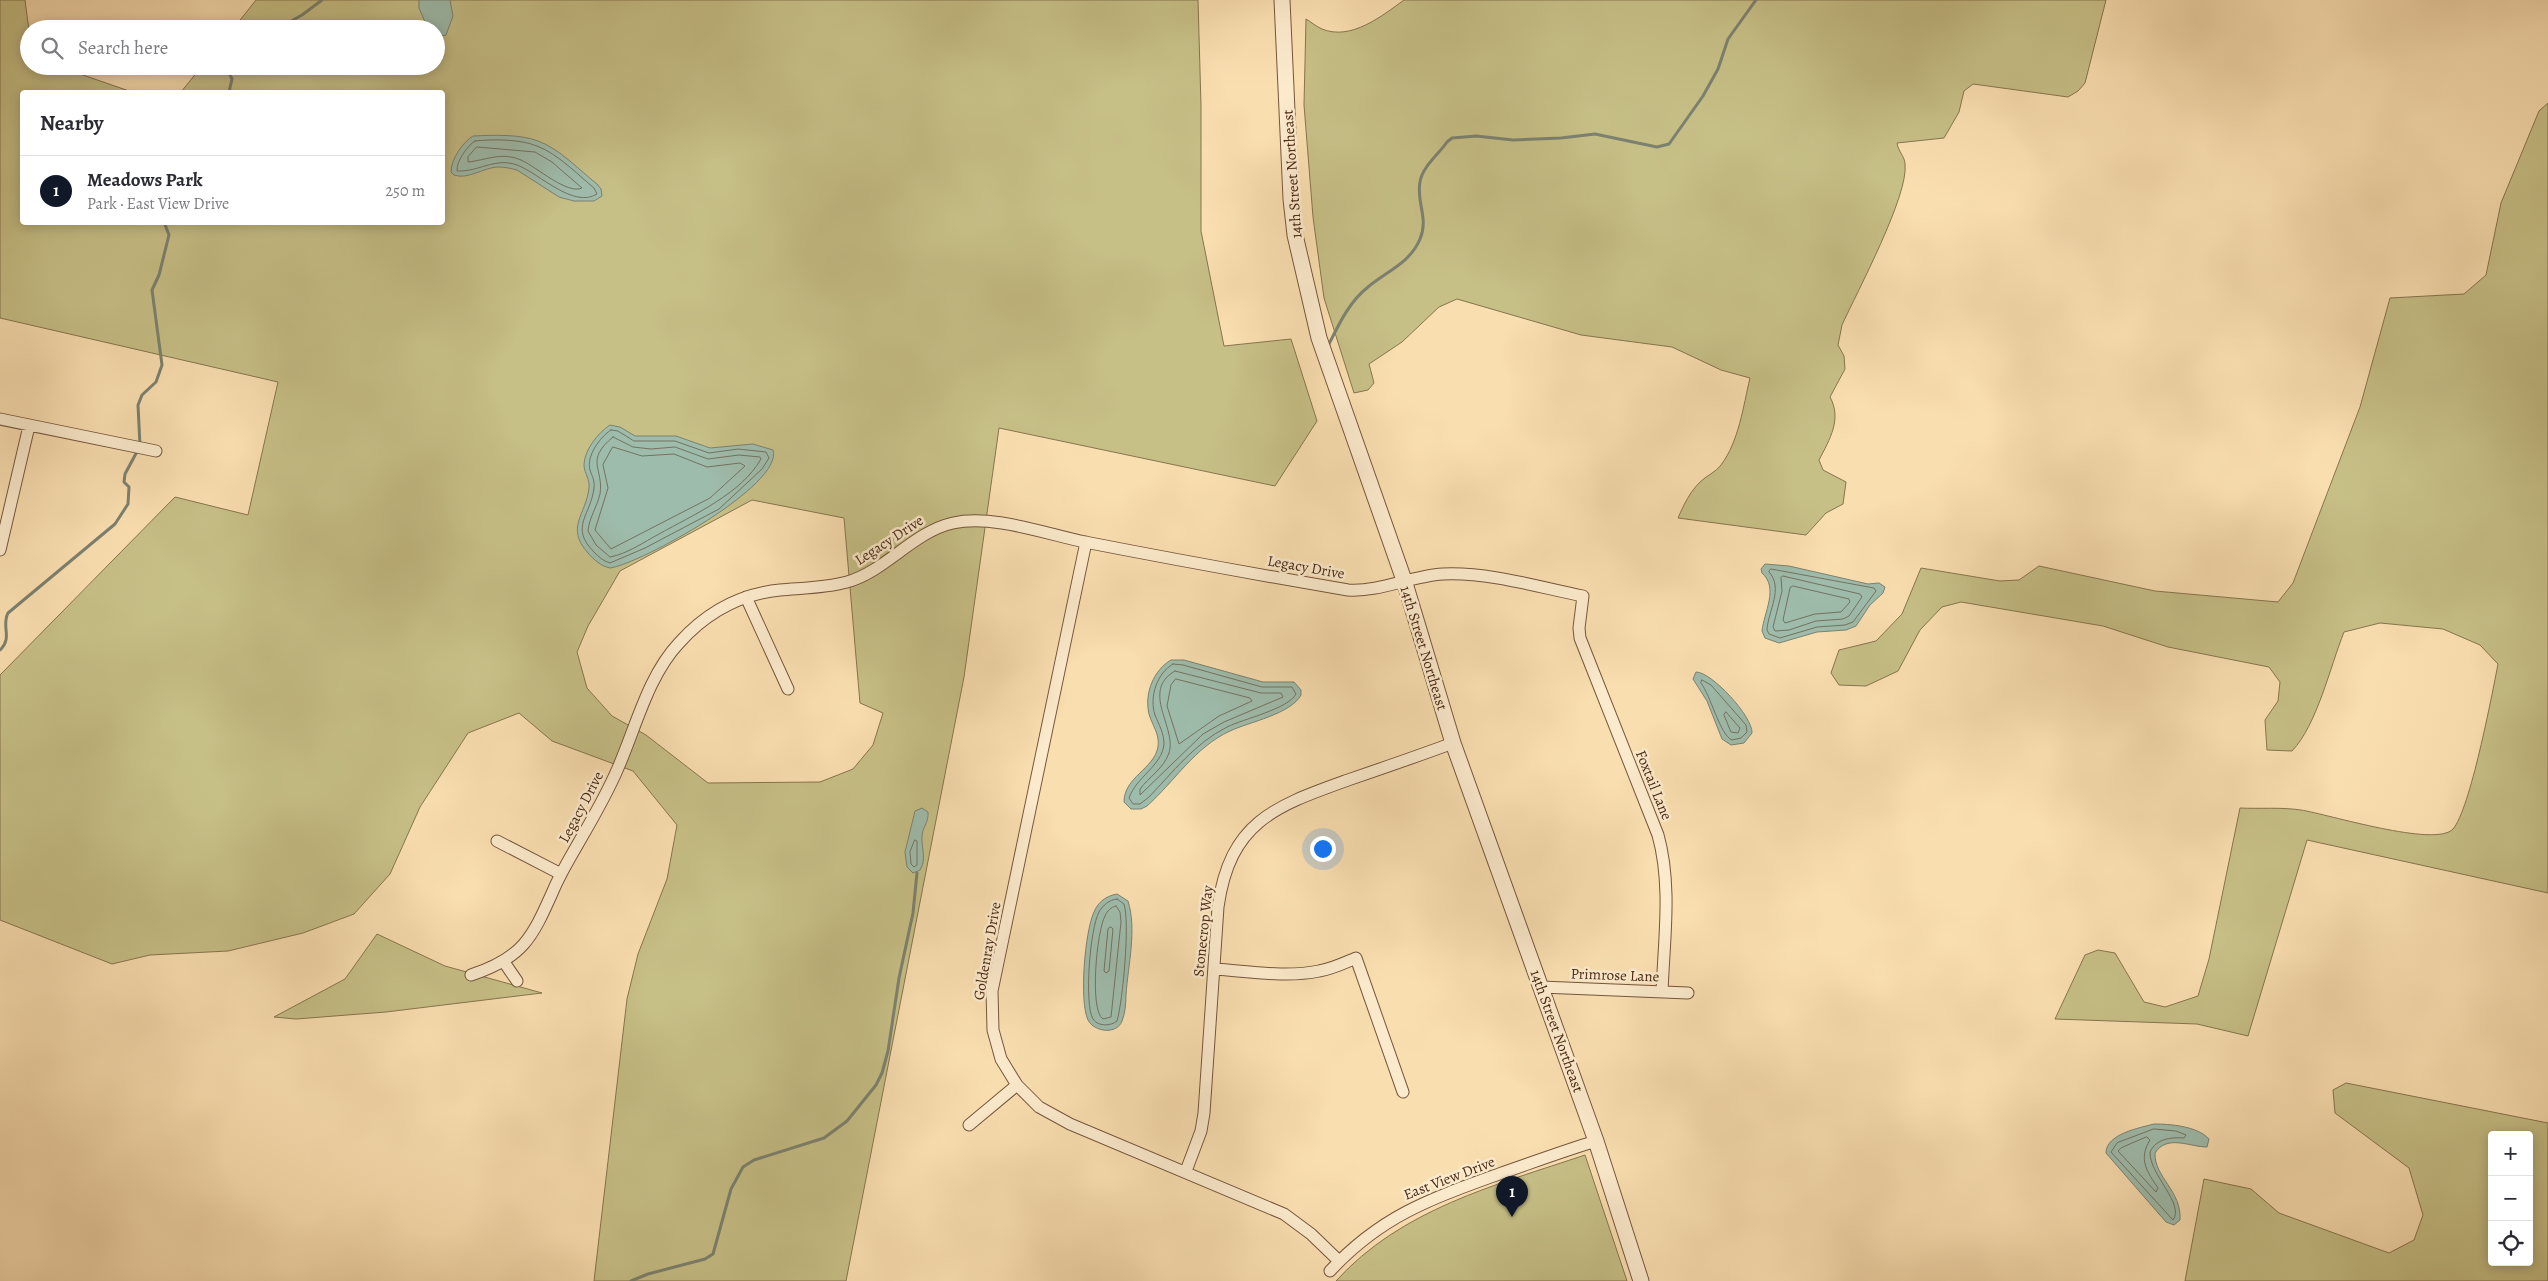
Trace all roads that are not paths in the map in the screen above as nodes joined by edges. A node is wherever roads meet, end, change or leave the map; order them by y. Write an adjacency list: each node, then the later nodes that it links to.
1 (1282, 0): 7 (street, 14th Street Northeast)
2 (0, 419): 3 (street)
3 (30, 426): 4 (street); 6 (street)
4 (156, 451)
5 (1086, 542): 7 (street, Legacy Drive); 9 (street, Legacy Drive); 21 (street, Goldenray Drive)
6 (0, 550)
7 (1404, 580): 8 (street, Legacy Drive); 11 (street, 14th Street Northeast)
8 (1584, 596): 19 (street, Foxtail Lane)
9 (746, 597): 10 (street); 13 (street, Legacy Drive)
10 (788, 689)
11 (1453, 743): 15 (street, Stonecrop Way); 18 (street, 14th Street Northeast)
12 (497, 841): 13 (street)
13 (561, 874): 14 (street, Legacy Drive)
14 (504, 962): 16 (street, Legacy Drive); 17 (street)
15 (1214, 969): 22 (street); 25 (street, Stonecrop Way)
16 (471, 975)
17 (517, 981)
18 (1541, 987): 19 (street, Primrose Lane); 24 (street, 14th Street Northeast)
19 (1662, 992): 20 (street, Primrose Lane)
20 (1688, 992)
21 (1017, 1085): 23 (street); 25 (street, Goldenray Drive)
22 (1402, 1092)
23 (969, 1125)
24 (1596, 1141): 26 (street, East View Drive); 28 (street, 14th Street Northeast)
25 (1186, 1171): 26 (street, Goldenray Drive)
26 (1339, 1261): 27 (street, East View Drive)
27 (1330, 1271)
28 (1641, 1281)

